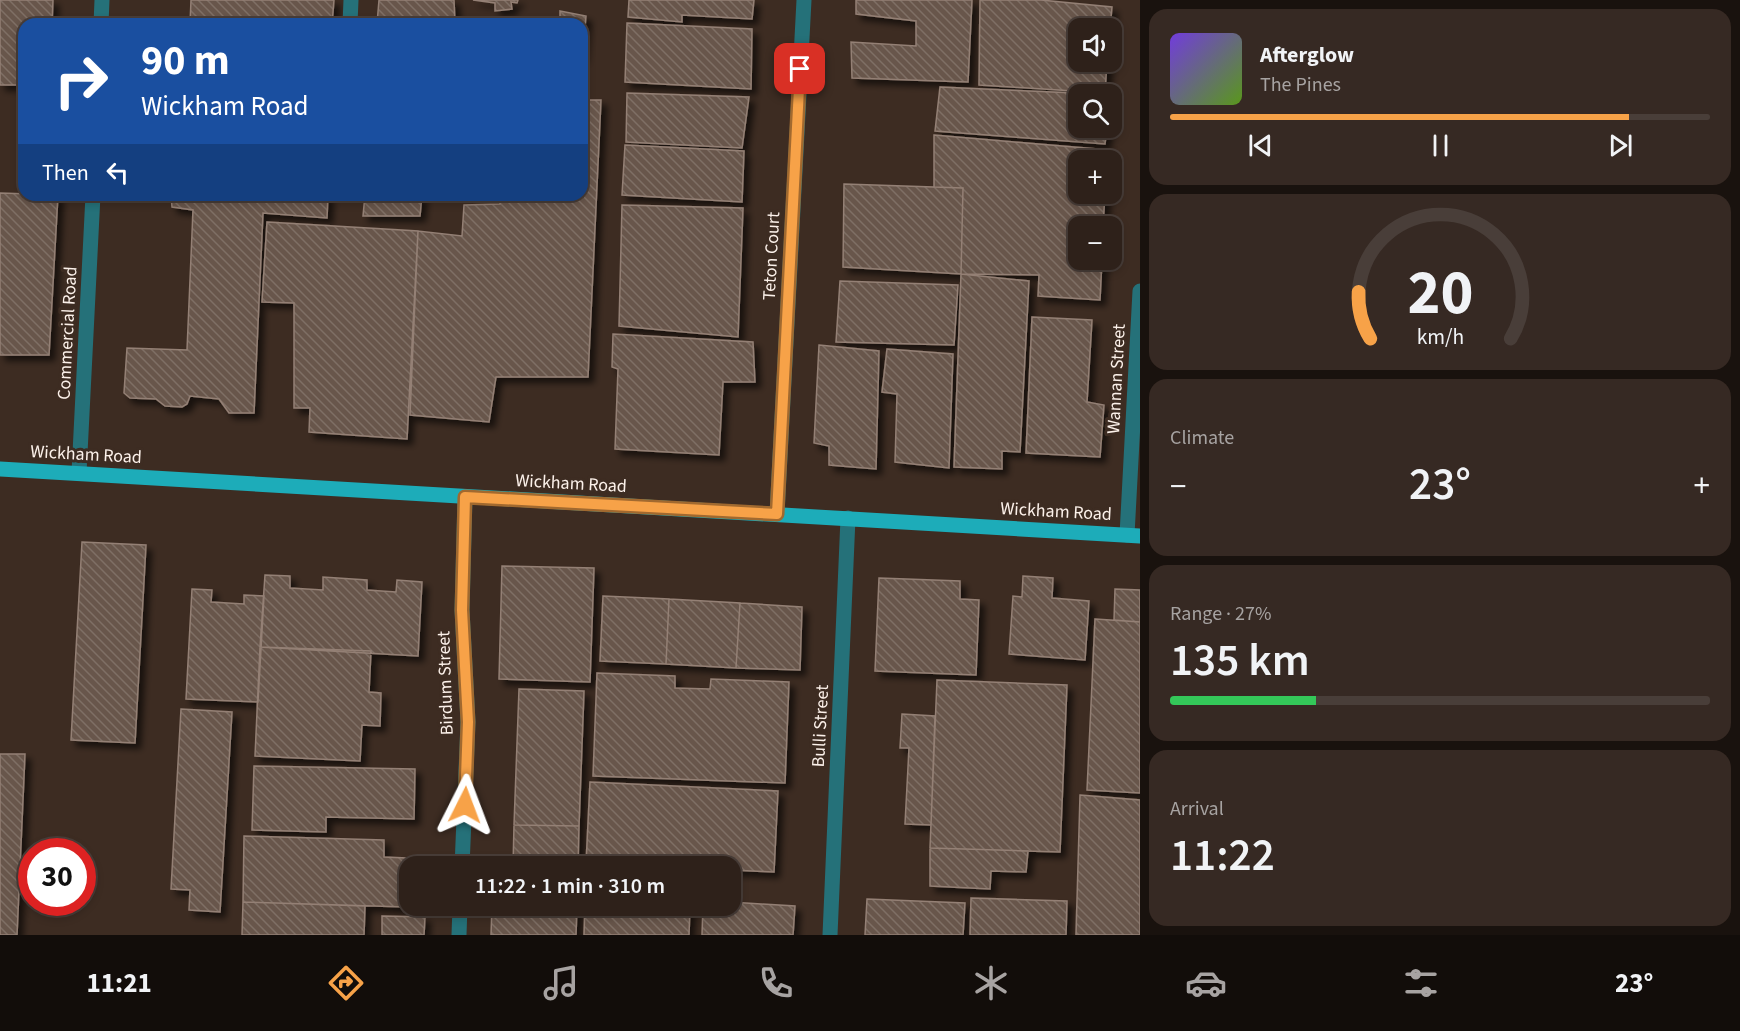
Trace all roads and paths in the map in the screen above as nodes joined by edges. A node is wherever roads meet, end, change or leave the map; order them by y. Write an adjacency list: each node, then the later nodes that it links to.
1 (102, 0): 4 (street)
2 (351, 0): 5 (street)
3 (804, 0): 13 (street, Teton Court)
4 (101, 18)
5 (350, 18)
6 (93, 201): 10 (street, Commercial Road)
7 (1140, 291): 9 (street, Wannan Street)
8 (0, 469): 10 (main road, Wickham Road)
9 (1130, 470): 11 (street); 15 (street, Wannan Street)
10 (79, 473): 12 (main road, Wickham Road)
11 (1140, 482)
12 (465, 497): 13 (main road, Wickham Road); 16 (street, Birdum Street)
13 (777, 514): 14 (main road, Wickham Road)
14 (848, 518): 15 (main road, Wickham Road); 19 (street, Bulli Street)
15 (1134, 535)
16 (462, 856)
17 (460, 916): 18 (street)
18 (459, 935)
19 (830, 935)

